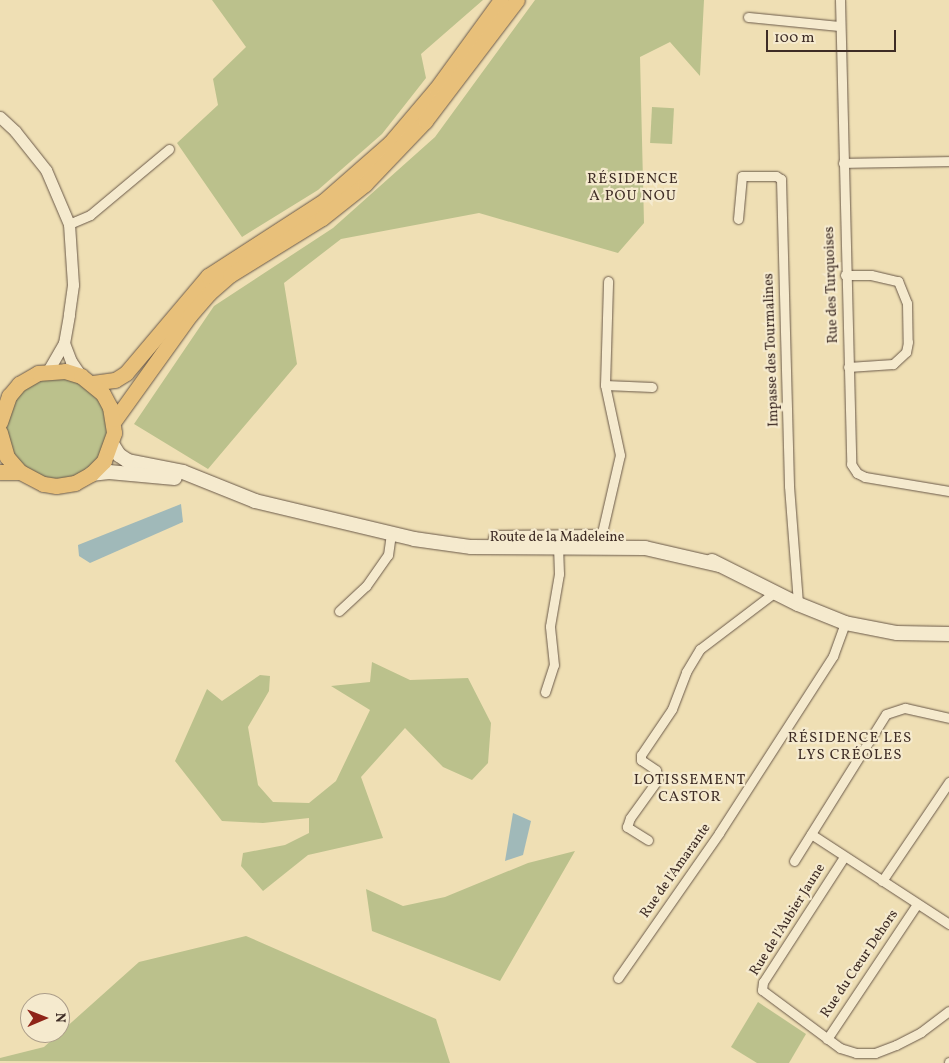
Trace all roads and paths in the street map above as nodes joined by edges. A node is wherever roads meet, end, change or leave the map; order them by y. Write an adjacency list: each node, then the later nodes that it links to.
1 (501, 0): 17 (main road)
2 (517, 0): 22 (main road)
3 (840, 0): 5 (street, Rue des Turquoises)
4 (748, 17): 5 (street)
5 (840, 26): 9 (street, Rue des Turquoises)
6 (0, 117): 11 (street)
7 (169, 149): 11 (street)
8 (949, 161): 9 (street)
9 (843, 163): 12 (street, Rue des Turquoises)
10 (738, 219): 37 (street, Impasse des Tourmalines)
11 (69, 224): 14 (street)
12 (845, 275): 15 (street, Rue des Turquoises); 15 (street)
13 (608, 280): 19 (street)
14 (64, 343): 16 (street); 17 (street)
15 (848, 368): 31 (street, Rue des Turquoises)
16 (48, 371): 17 (main road); 18 (main road)
17 (87, 379): 22 (main road)
18 (19, 384): 20 (main road); 23 (main road)
19 (605, 385): 21 (street); 33 (street)
20 (0, 388)
21 (652, 388)
22 (114, 421): 26 (main road)
23 (0, 422)
24 (0, 432): 25 (main road)
25 (0, 439): 28 (main road)
26 (112, 444): 29 (main road); 30 (main road, Route de la Madeleine)
27 (0, 472): 28 (main road)
28 (20, 472): 29 (main road)
29 (91, 474): 30 (main road, Route de la Madeleine)
30 (196, 480): 32 (main road, Route de la Madeleine)
31 (949, 491)
32 (390, 532): 34 (main road, Route de la Madeleine); 38 (street)
33 (601, 537): 34 (main road, Route de la Madeleine); 35 (main road, Route de la Madeleine)
34 (558, 542): 35 (main road, Route de la Madeleine); 41 (street)
35 (720, 565): 36 (main road, Route de la Madeleine)
36 (775, 592): 37 (main road, Route de la Madeleine); 45 (street)
37 (798, 604): 39 (main road, Route de la Madeleine)
38 (339, 611)
39 (845, 623): 40 (main road, Route de la Madeleine); 51 (street, Rue de l'Amarante)
40 (949, 634)
41 (545, 692)
42 (949, 718): 44 (street)
43 (949, 782): 48 (street)
44 (811, 834): 46 (street); 47 (street)
45 (648, 840)
46 (844, 857): 48 (street); 53 (street, Rue de l'Aubier Jaune)
47 (794, 862)
48 (882, 881): 49 (street)
49 (917, 904): 50 (street); 53 (street, Rue du Cœur Dehors)
50 (947, 924)
51 (618, 978)
52 (949, 1011): 53 (street, Rue de l'Aubier Jaune)
53 (827, 1038)

